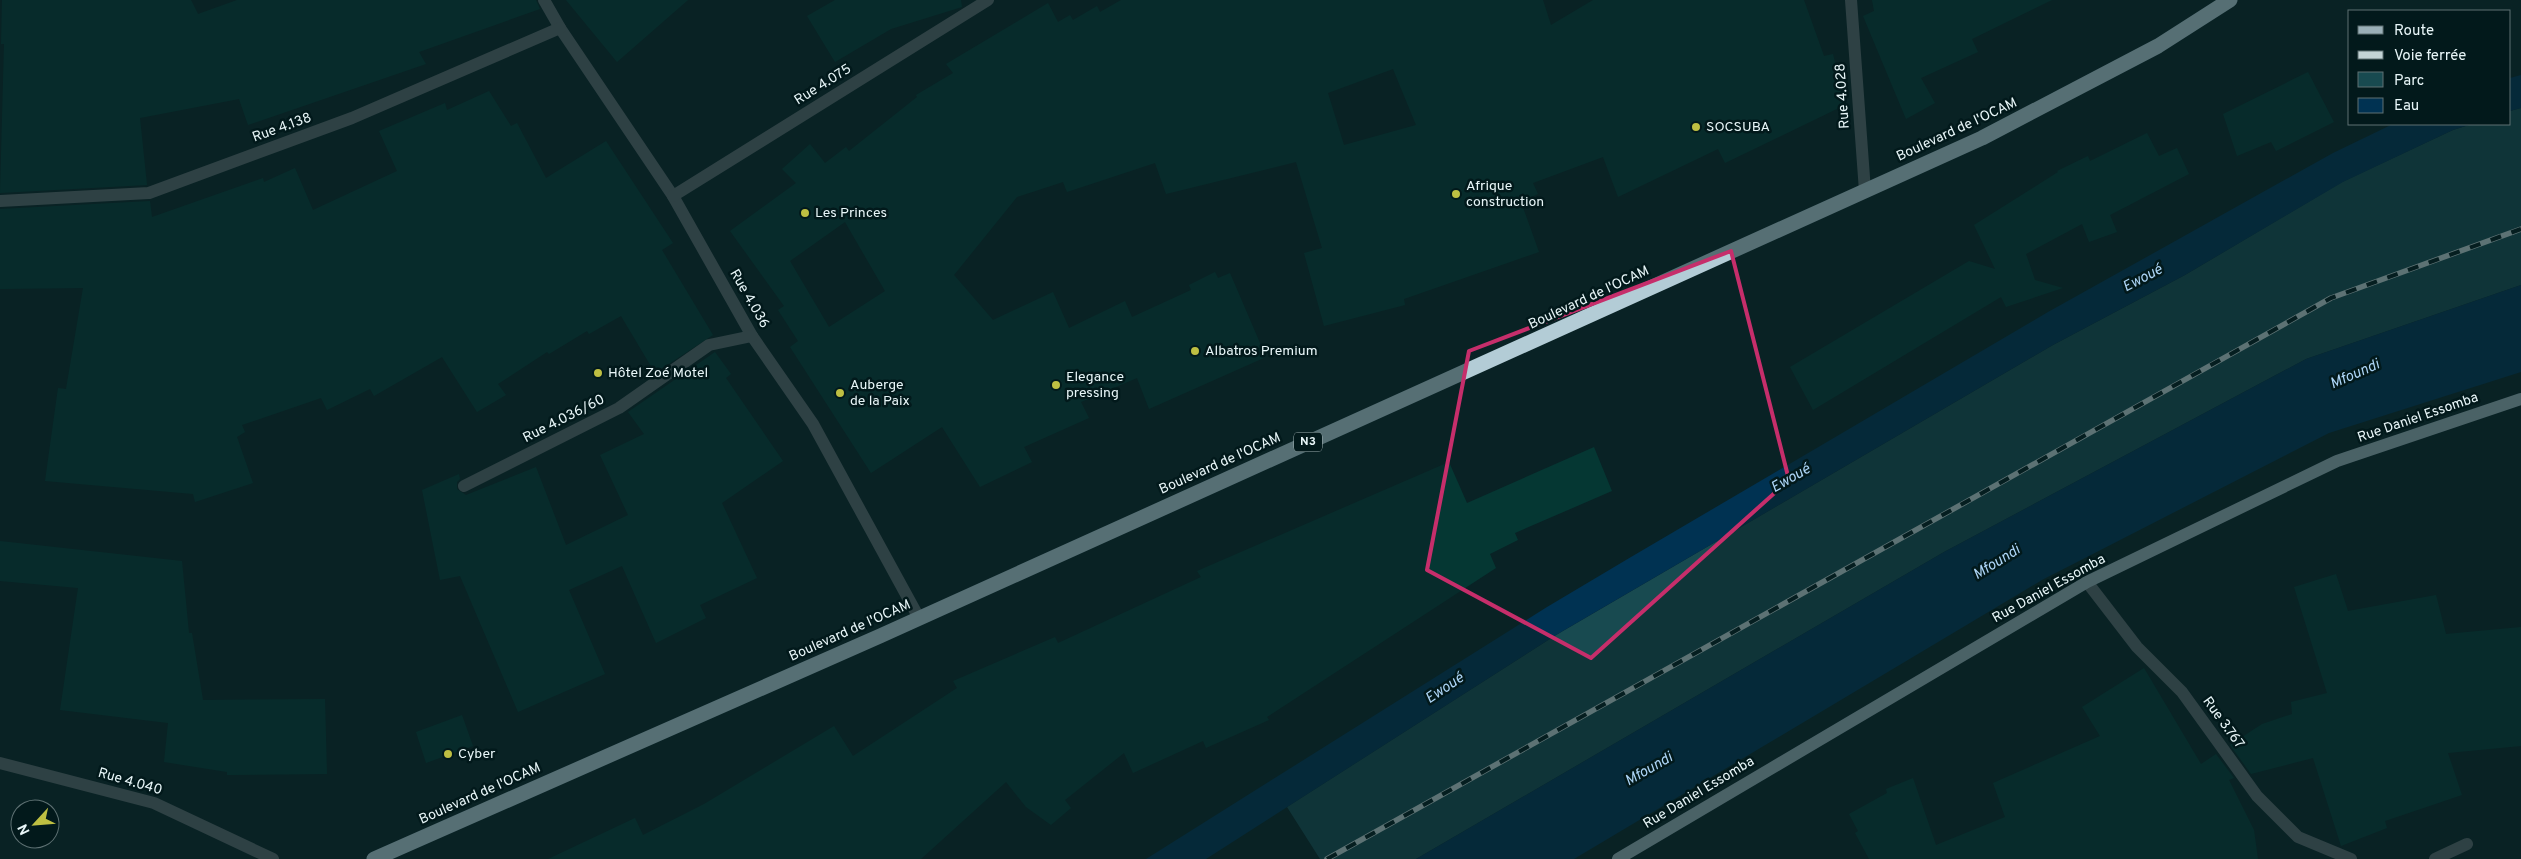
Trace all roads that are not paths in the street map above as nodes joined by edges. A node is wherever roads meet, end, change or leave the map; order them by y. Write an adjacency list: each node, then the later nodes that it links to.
1 (544, 0): 5 (street, Rue 4.036)
2 (988, 0): 7 (street, Rue 4.075)
3 (1850, 0): 6 (street, Rue 4.028)
4 (2230, 0): 6 (highway, Boulevard de l'OCAM / N3)
5 (560, 28): 7 (street, Rue 4.036); 8 (street, Rue 4.138)
6 (1865, 191): 13 (highway, Boulevard de l'OCAM / N3)
7 (673, 196): 9 (street, Rue 4.036)
8 (0, 201)
9 (752, 336): 11 (street, Rue 4.036/60); 13 (street, Rue 4.036)
10 (2521, 399): 12 (main road, Rue Daniel Essomba)
11 (464, 486)
12 (2087, 582): 18 (main road, Rue Daniel Essomba); 19 (street, Rue 3.767)
13 (919, 618): 17 (highway, Boulevard de l'OCAM / N3)
14 (0, 764): 16 (street, Rue 4.040)
15 (2467, 844): 20 (street)
16 (272, 859)
17 (374, 859)
18 (1618, 859)
19 (2351, 859)
20 (2435, 859)

